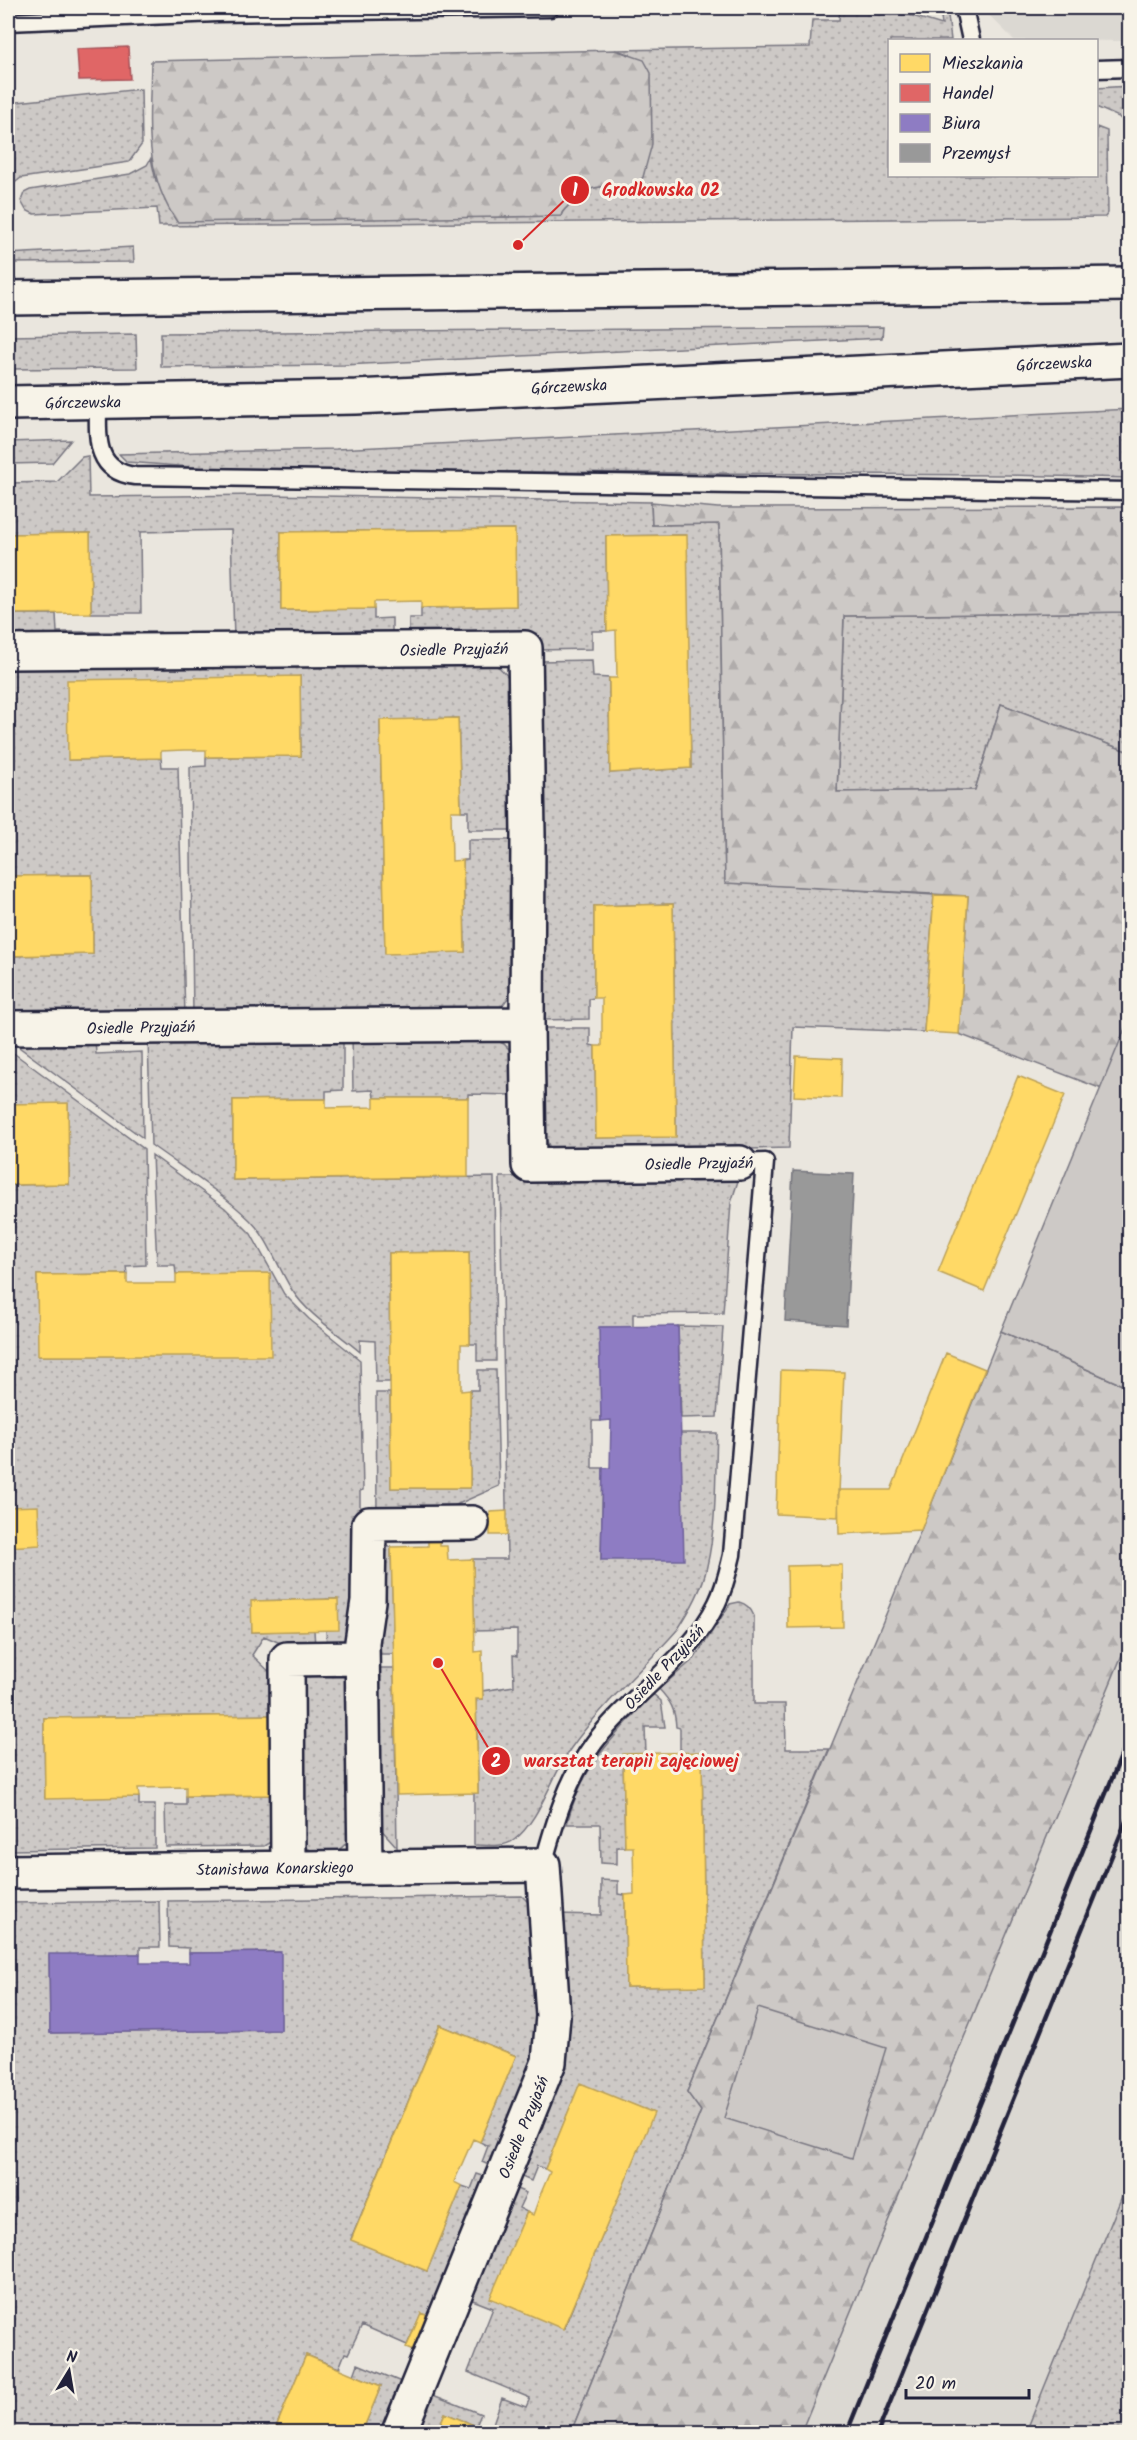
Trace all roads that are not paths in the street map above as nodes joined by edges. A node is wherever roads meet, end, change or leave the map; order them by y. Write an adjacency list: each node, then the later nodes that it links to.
1 (549, 8): 3 (lane)
2 (964, 8): 4 (lane)
3 (8, 22)
4 (971, 39)
5 (1130, 68): 6 (lane)
6 (1098, 69)
7 (1130, 284): 8 (street)
8 (8, 298)
9 (1130, 360): 10 (street, Górczewska)
10 (98, 402): 11 (street, Górczewska); 12 (lane)
11 (8, 403)
12 (1130, 491)
13 (8, 652): 14 (street, Osiedle Przyjaźń)
14 (527, 1023): 15 (street, Osiedle Przyjaźń); 16 (street, Osiedle Przyjaźń)
15 (8, 1028)
16 (740, 1163): 19 (lane, Osiedle Przyjaźń)
17 (472, 1523): 18 (street)
18 (362, 1658): 20 (street); 21 (street)
19 (543, 1865): 20 (street, Stanisława Konarskiego); 23 (street, Osiedle Przyjaźń)
20 (366, 1866): 21 (street, Stanisława Konarskiego)
21 (288, 1867): 22 (street, Stanisława Konarskiego)
22 (8, 1872)
23 (399, 2433)

